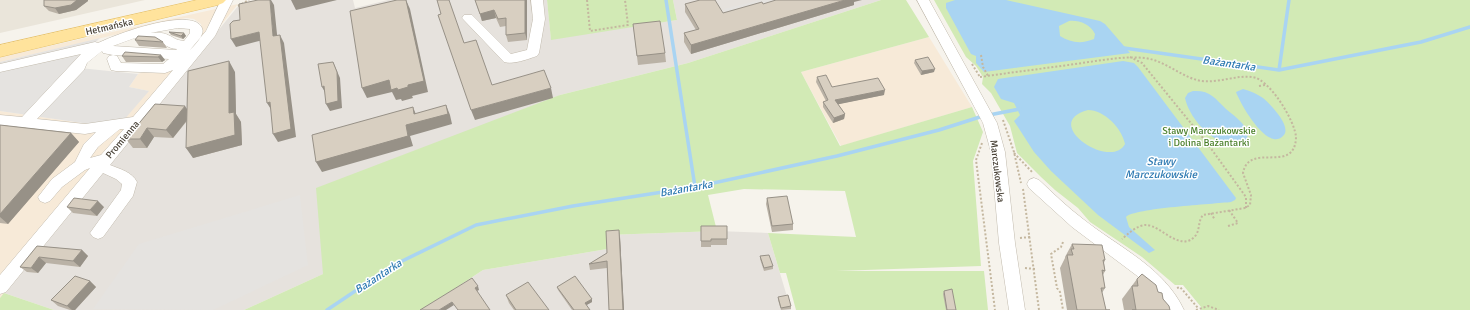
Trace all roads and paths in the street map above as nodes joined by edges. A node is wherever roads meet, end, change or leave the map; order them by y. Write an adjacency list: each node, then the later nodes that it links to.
1 (218, 0): 7 (main road, Hetmańska)
2 (226, 0): 23 (street, Promienna)
3 (537, 0): 8 (street)
4 (587, 0): 5 (path)
5 (625, 0)
6 (923, 0): 46 (street, Marczukowska)
7 (177, 8): 9 (street); 10 (main road, Hetmańska); 11 (street); 12 (street); 13 (main road, Hetmańska)
8 (468, 18)
9 (168, 41): 11 (street); 12 (street)
10 (0, 42)
11 (110, 50): 12 (street); 12 (street); 16 (street); 17 (street); 17 (street)
12 (183, 50)
13 (0, 51)
14 (982, 55): 18 (path)
15 (1129, 57): 18 (path); 20 (path); 32 (path)
16 (0, 68)
17 (72, 73): 24 (street)
18 (988, 76): 19 (path)
19 (980, 77)
20 (1266, 85): 21 (path); 32 (path)
21 (1259, 86)
22 (0, 120): 24 (street)
23 (135, 122): 26 (street); 28 (street, Promienna)
24 (25, 123): 26 (street)
25 (1005, 123): 39 (path)
26 (114, 126): 29 (street)
27 (983, 138): 45 (path)
28 (102, 163): 29 (street); 37 (street); 44 (street, Promienna)
29 (81, 164): 31 (street)
30 (1034, 184): 49 (street)
31 (45, 197)
32 (1245, 208): 33 (path)
33 (1229, 210): 34 (path); 36 (path)
34 (1211, 213): 35 (path); 40 (path)
35 (1216, 220)
36 (1228, 226)
37 (98, 232)
38 (1020, 237): 39 (path)
39 (1030, 237): 43 (path)
40 (1122, 239)
41 (1063, 242): 48 (path)
42 (1025, 268): 43 (path)
43 (1035, 269): 47 (path)
44 (0, 286)
45 (995, 310)
46 (1016, 310)
47 (1040, 310)
48 (1063, 310)
49 (1176, 310)
50 (1196, 310): 51 (path)
51 (1218, 310)

